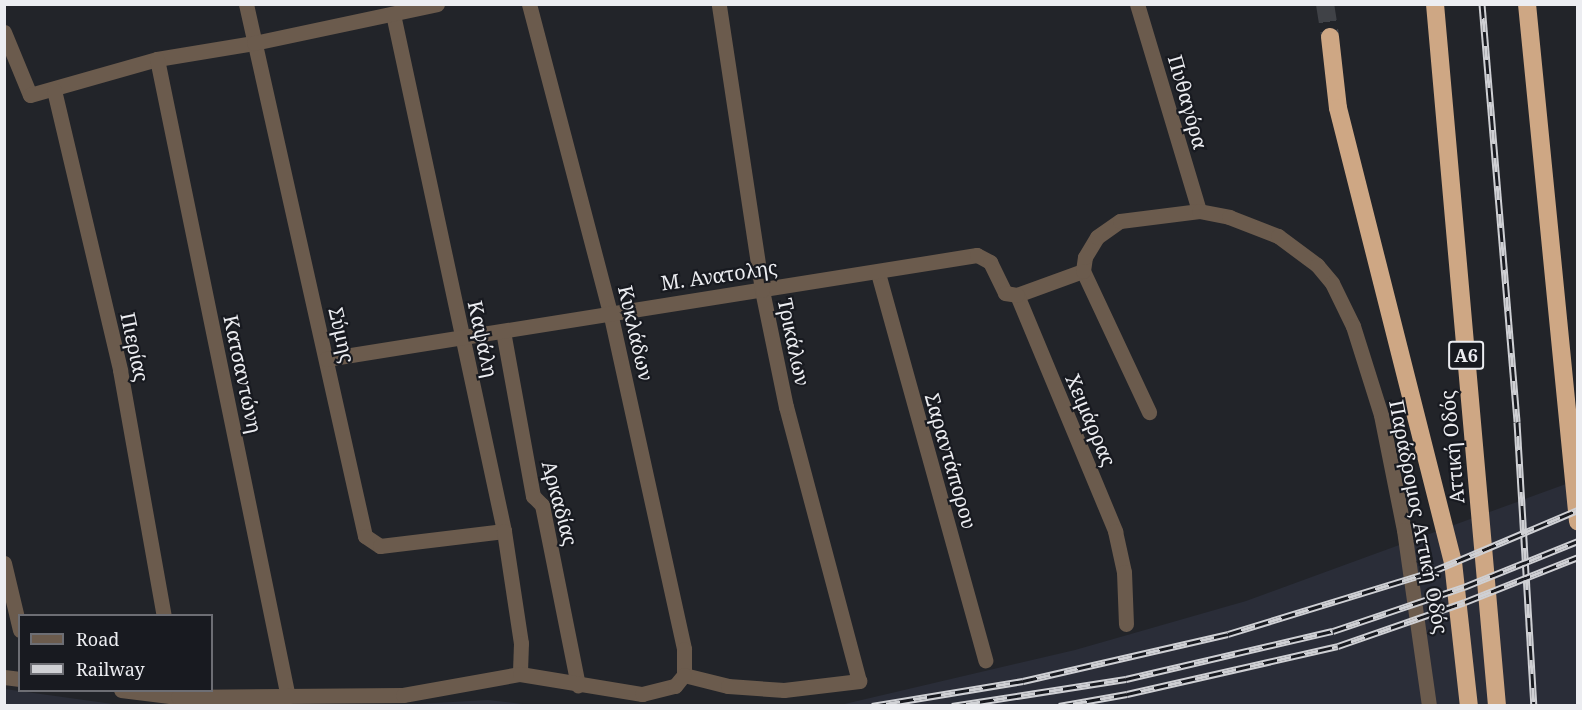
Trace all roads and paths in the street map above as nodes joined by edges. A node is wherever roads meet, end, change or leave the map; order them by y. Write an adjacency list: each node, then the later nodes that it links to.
1 (246, 4): 11 (street, Σύμης)
2 (438, 4): 8 (street)
3 (529, 4): 20 (street, Κυκλάδων)
4 (719, 4): 18 (street, Τρικάλων)
5 (1137, 4): 14 (street, Πυθαγόρα)
6 (1436, 4): 42 (highway, Αττική Οδός / Α6)
7 (1527, 4): 26 (highway)
8 (393, 14): 11 (street); 22 (street, Καψάλη)
9 (4, 32): 13 (street)
10 (1330, 37): 41 (highway)
11 (254, 44): 12 (street); 23 (street, Σύμης)
12 (158, 59): 13 (street); 39 (street, Κατσαντώνη)
13 (54, 90): 30 (street, Πιερίας)
14 (1199, 211): 16 (street, Παράδρομος Αττική Οδός); 40 (street, Παράδρομος Αττική Οδός)
15 (977, 255): 17 (street, Μ. Ανατολης); 19 (street, Χειμάρρας)
16 (1083, 271): 19 (street); 24 (street)
17 (878, 273): 18 (street, Μ. Ανατολης); 33 (street, Σαραντάπορου)
18 (762, 290): 20 (street, Μ. Ανατολης); 35 (street, Τρικάλων)
19 (1017, 295): 32 (street, Χειμάρρας)
20 (610, 312): 21 (street, Μ. Ανατολης); 35 (street, Κυκλάδων)
21 (503, 331): 22 (street, Μ. Ανατολης); 36 (street, Αρκαδίας)
22 (461, 339): 23 (street, Μ. Ανατολης); 28 (street, Καψάλη)
23 (326, 359): 28 (street, Σύμης)
24 (1149, 412)
25 (1578, 461): 26 (highway)
26 (1574, 488): 27 (highway)
27 (1578, 521)
28 (504, 531): 34 (street, Καψάλη)
29 (4, 563): 31 (street)
30 (164, 614)
31 (18, 622)
32 (1126, 624)
33 (985, 660)
34 (520, 674): 36 (street); 39 (street)
35 (684, 675): 36 (street)
36 (578, 685)
37 (150, 692): 38 (street)
38 (178, 694): 39 (street)
39 (288, 697)
40 (1429, 705)
41 (1469, 705)
42 (1497, 705)

